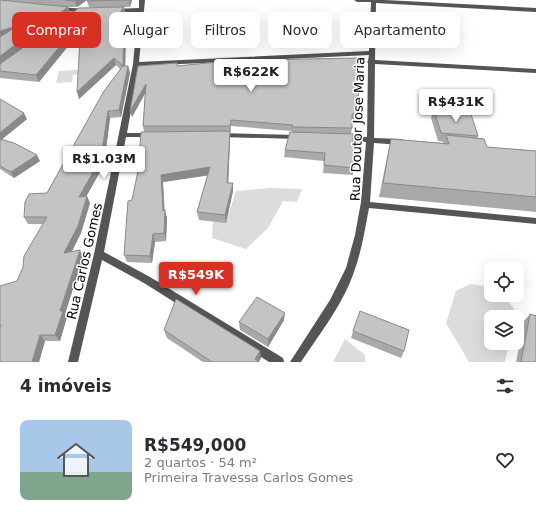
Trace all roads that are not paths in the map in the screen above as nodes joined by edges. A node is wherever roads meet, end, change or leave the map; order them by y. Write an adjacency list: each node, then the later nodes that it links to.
1 (142, 0): 6 (street, Rua Carlos Gomes)
2 (357, 0): 3 (street)
3 (374, 1): 7 (street); 11 (street, Rua Doutor Jose Maria)
4 (89, 4): 8 (street)
5 (56, 9): 8 (street)
6 (140, 10): 10 (street); 12 (street, Rua Carlos Gomes)
7 (536, 10)
8 (79, 11): 9 (street)
9 (91, 11)
10 (111, 11)
11 (371, 58): 12 (street); 13 (street); 19 (street, Rua Doutor Jose Maria)
12 (136, 64): 14 (street, Rua Carlos Gomes)
13 (536, 71)
14 (123, 135): 15 (street); 23 (street, Rua Carlos Gomes)
15 (162, 135)
16 (208, 135): 17 (street)
17 (310, 138)
18 (333, 138): 19 (street)
19 (370, 139): 20 (street); 21 (street, Rua Doutor Jose Maria)
20 (408, 143)
21 (366, 205): 22 (street); 26 (street, Rua Doutor Jose Maria)
22 (536, 221)
23 (99, 254): 24 (street, Rua Carlos Gomes); 25 (street)
24 (73, 362)
25 (279, 362)
26 (295, 362)

